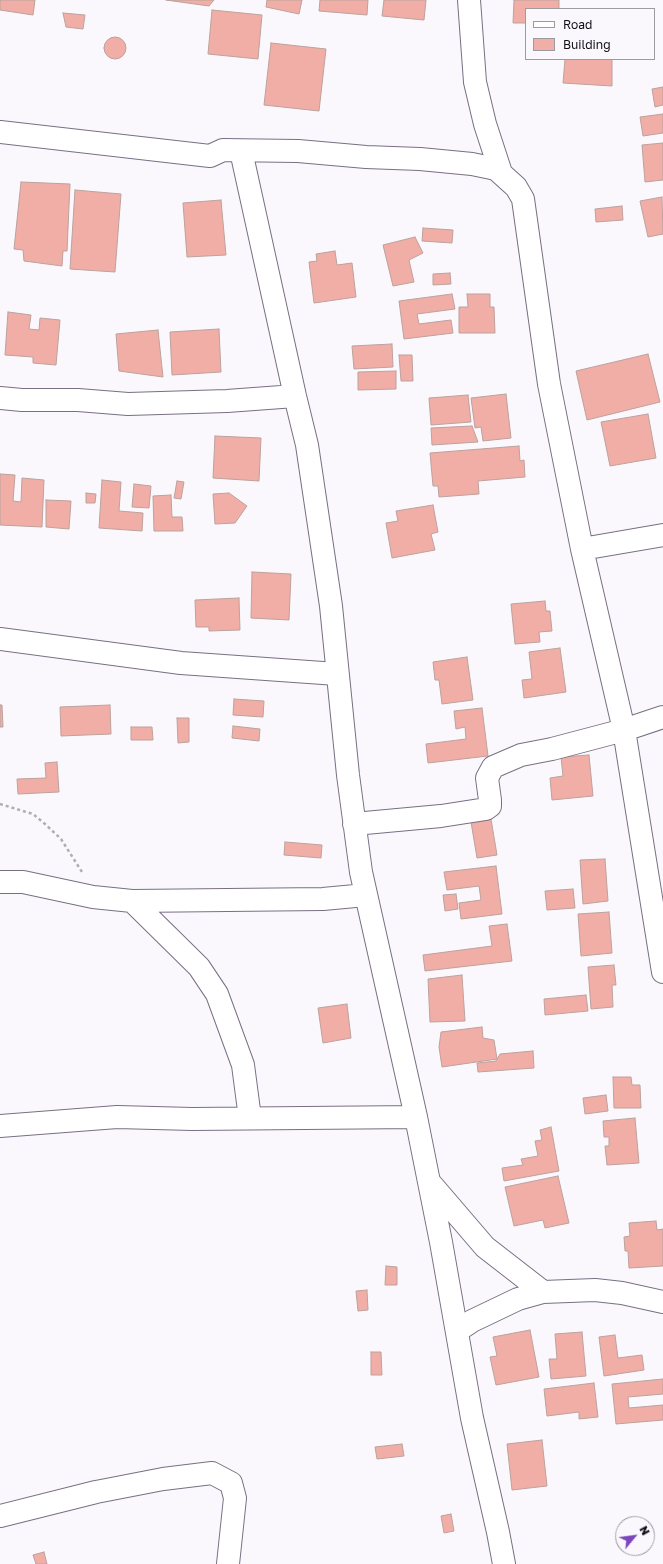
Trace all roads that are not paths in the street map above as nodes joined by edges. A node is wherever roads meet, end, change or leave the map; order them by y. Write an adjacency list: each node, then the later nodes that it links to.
1 (469, 0): 4 (street)
2 (0, 132): 3 (street)
3 (241, 150): 4 (street); 5 (street)
4 (501, 173): 8 (street)
5 (295, 396): 6 (street); 10 (street)
6 (0, 398)
7 (663, 535): 8 (street)
8 (582, 549): 12 (street)
9 (0, 639): 10 (street)
10 (337, 674): 13 (street)
11 (663, 717): 12 (street)
12 (624, 730): 13 (street); 17 (street)
13 (354, 824): 15 (street)
14 (0, 882): 16 (street)
15 (366, 895): 16 (street); 18 (street)
16 (132, 901): 19 (street)
17 (663, 972)
18 (416, 1117): 19 (street); 21 (street)
19 (250, 1118): 20 (street)
20 (0, 1126)
21 (428, 1181): 22 (street); 24 (street)
22 (543, 1292): 23 (street); 24 (street)
23 (663, 1302)
24 (457, 1331): 27 (street)
25 (0, 1516): 26 (street)
26 (228, 1564)
27 (504, 1564)

